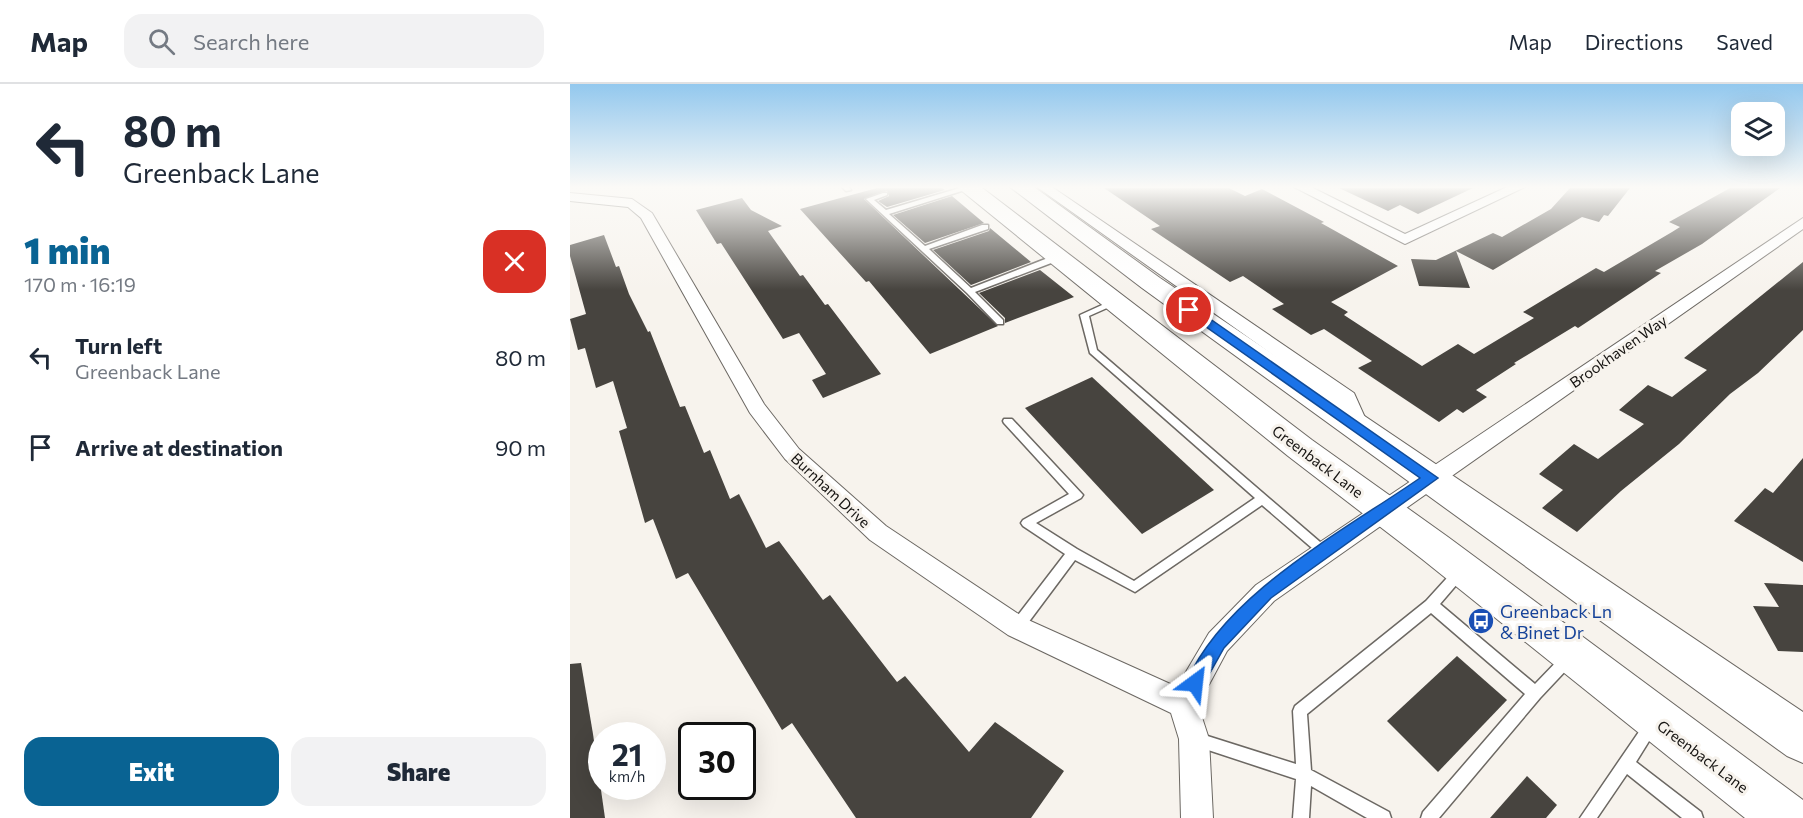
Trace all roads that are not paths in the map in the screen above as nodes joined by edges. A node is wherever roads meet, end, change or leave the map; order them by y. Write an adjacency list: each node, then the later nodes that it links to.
1 (650, 221): 24 (street, Burnham Drive)
2 (893, 221): 10 (lane)
3 (1010, 221): 11 (main road, Greenback Lane)
4 (1067, 221): 16 (main road)
5 (1090, 221): 16 (street)
6 (1367, 221): 7 (street)
7 (1446, 221)
8 (985, 227): 10 (lane)
9 (1800, 227): 17 (street, Brookhaven Way)
10 (924, 249): 12 (lane)
11 (1056, 258): 12 (lane); 13 (main road, Greenback Lane)
12 (970, 291): 14 (lane)
13 (1113, 302): 18 (lane); 19 (main road, Greenback Lane)
14 (1000, 322)
15 (1008, 421): 21 (lane)
16 (1361, 431): 17 (main road)
17 (1431, 478): 19 (street, Brookhaven Way); 30 (main road)
18 (1262, 499): 20 (lane); 21 (lane)
19 (1385, 510): 20 (street, Brookhaven Way); 22 (main road, Greenback Lane)
20 (1323, 551): 27 (street, Brookhaven Way)
21 (1073, 553): 24 (lane)
22 (1462, 569): 23 (lane); 25 (main road, Greenback Lane)
23 (1431, 605): 26 (lane); 32 (lane)
24 (1017, 627): 27 (street, Burnham Drive)
25 (1572, 655): 26 (lane); 28 (main road, Greenback Lane)
26 (1535, 693): 36 (lane)
27 (1183, 704): 29 (street)
28 (1656, 720): 31 (lane); 39 (main road, Greenback Lane)
29 (1194, 739): 32 (lane); 33 (street)
30 (1803, 740)
31 (1626, 764): 37 (lane); 38 (lane)
32 (1304, 774): 34 (lane); 35 (lane)
33 (1197, 818)
34 (1301, 818)
35 (1383, 818)
36 (1429, 818)
37 (1588, 818)
38 (1695, 818)
39 (1785, 818)

